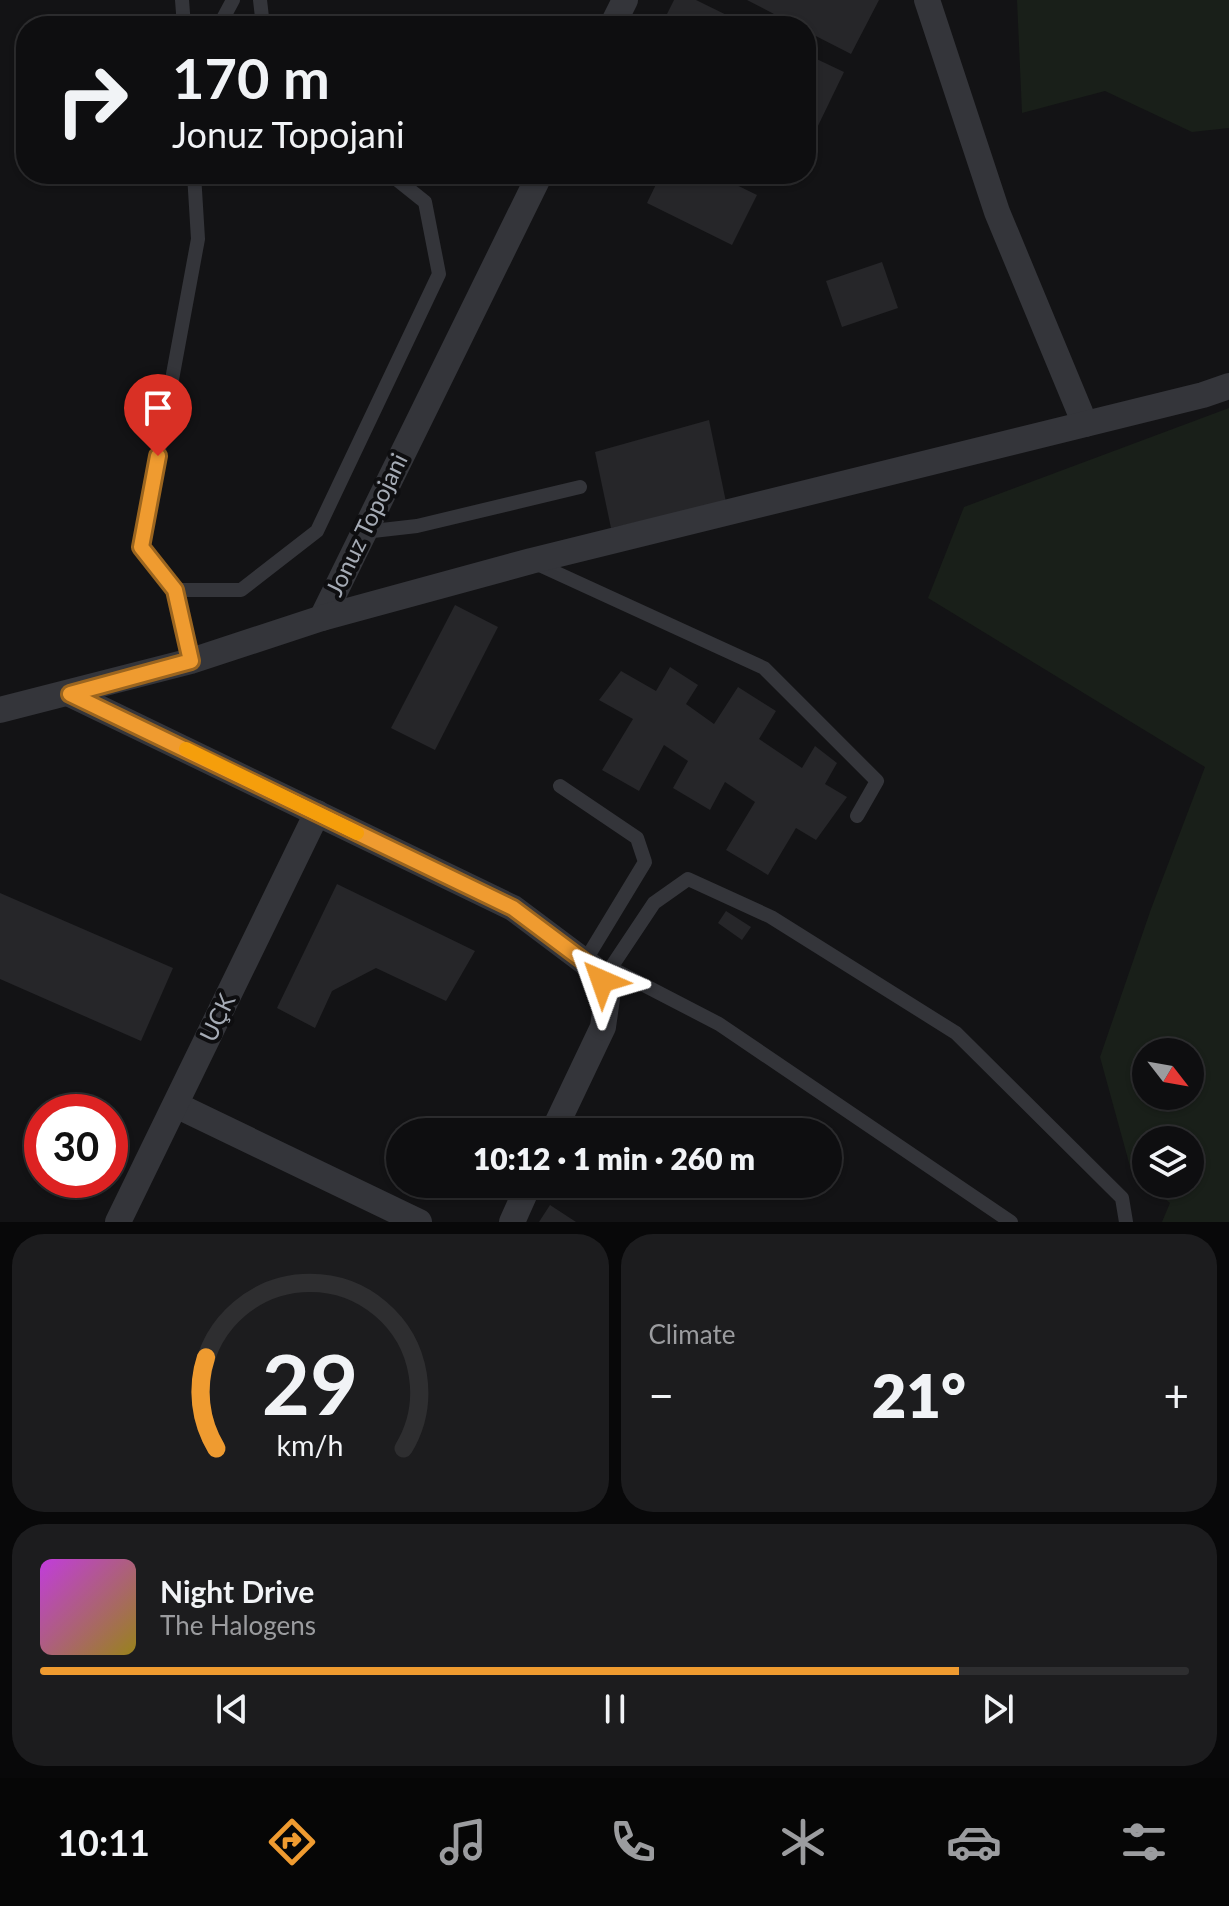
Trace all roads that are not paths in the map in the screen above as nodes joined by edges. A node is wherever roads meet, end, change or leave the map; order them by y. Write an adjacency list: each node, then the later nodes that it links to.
1 (927, 0): 6 (street)
2 (195, 184): 10 (lane)
3 (402, 184): 10 (lane)
4 (535, 184): 8 (street, Jonuz Topojani)
5 (1229, 386): 6 (street)
6 (1085, 424): 9 (street)
7 (580, 487): 8 (lane)
8 (364, 532): 11 (street, Jonuz Topojani)
9 (531, 561): 11 (street); 17 (lane)
10 (175, 590): 12 (lane)
11 (322, 618): 12 (street, Jonuz Topojani)
12 (191, 661): 13 (street, Jonuz Topojani)
13 (70, 694): 14 (street, Jonuz Topojani); 16 (street)
14 (0, 710)
15 (560, 786): 18 (lane)
16 (317, 813): 18 (street); 19 (street, UÇK)
17 (857, 816)
18 (599, 970): 20 (street); 25 (lane); 26 (lane)
19 (176, 1105): 22 (street, UÇK); 23 (street)
20 (560, 1118)
21 (523, 1198): 24 (street)
22 (118, 1222)
23 (419, 1222)
24 (512, 1222)
25 (1011, 1222)
26 (1126, 1222)

